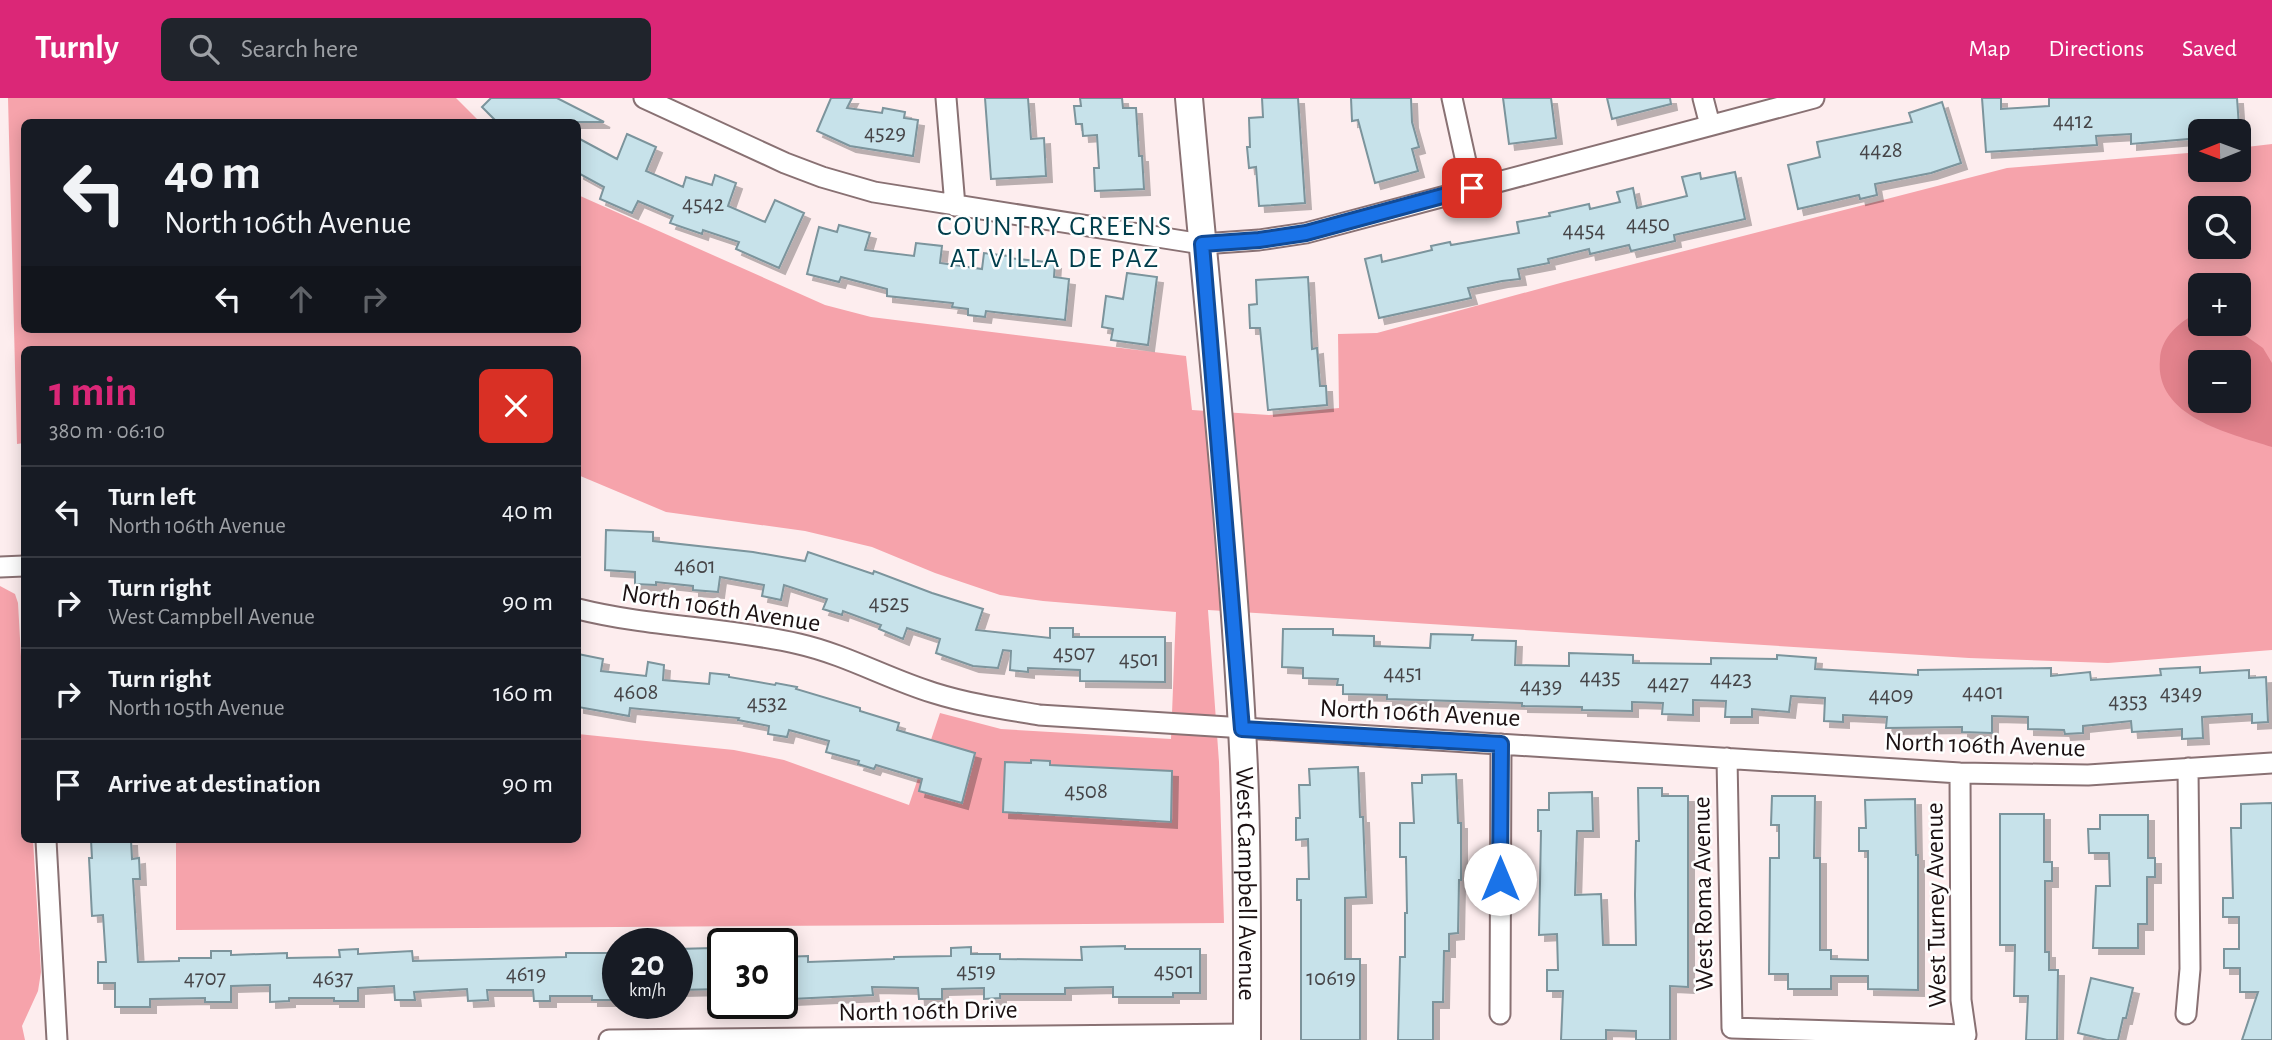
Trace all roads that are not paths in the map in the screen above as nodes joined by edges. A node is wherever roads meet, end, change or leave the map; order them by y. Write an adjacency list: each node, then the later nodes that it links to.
1 (644, 98): 9 (street)
2 (946, 98): 9 (street)
3 (1189, 98): 10 (street, West Campbell Avenue)
4 (1451, 98): 8 (street)
5 (1703, 98): 7 (street)
6 (1814, 98): 7 (street)
7 (1710, 125): 8 (street)
8 (1472, 188): 10 (street)
9 (955, 206): 10 (street)
10 (1202, 244): 14 (street, West Campbell Avenue)
11 (21, 566): 12 (street)
12 (0, 567)
13 (581, 610): 14 (street, North 106th Avenue)
14 (1242, 729): 15 (street, North 106th Avenue); 24 (street, West Campbell Avenue)
15 (1501, 744): 16 (street, North 106th Avenue); 21 (street)
16 (1727, 758): 19 (street, North 106th Avenue); 23 (street, West Roma Avenue)
17 (2272, 763): 18 (street, North 106th Avenue)
18 (2188, 768): 19 (street, North 106th Avenue); 22 (street)
19 (1960, 773): 23 (street, West Turney Avenue)
20 (46, 843): 25 (street)
21 (1500, 1014)
22 (2186, 1014)
23 (1966, 1035)
24 (1247, 1037): 26 (street, North 106th Drive)
25 (57, 1040)
26 (609, 1040)

